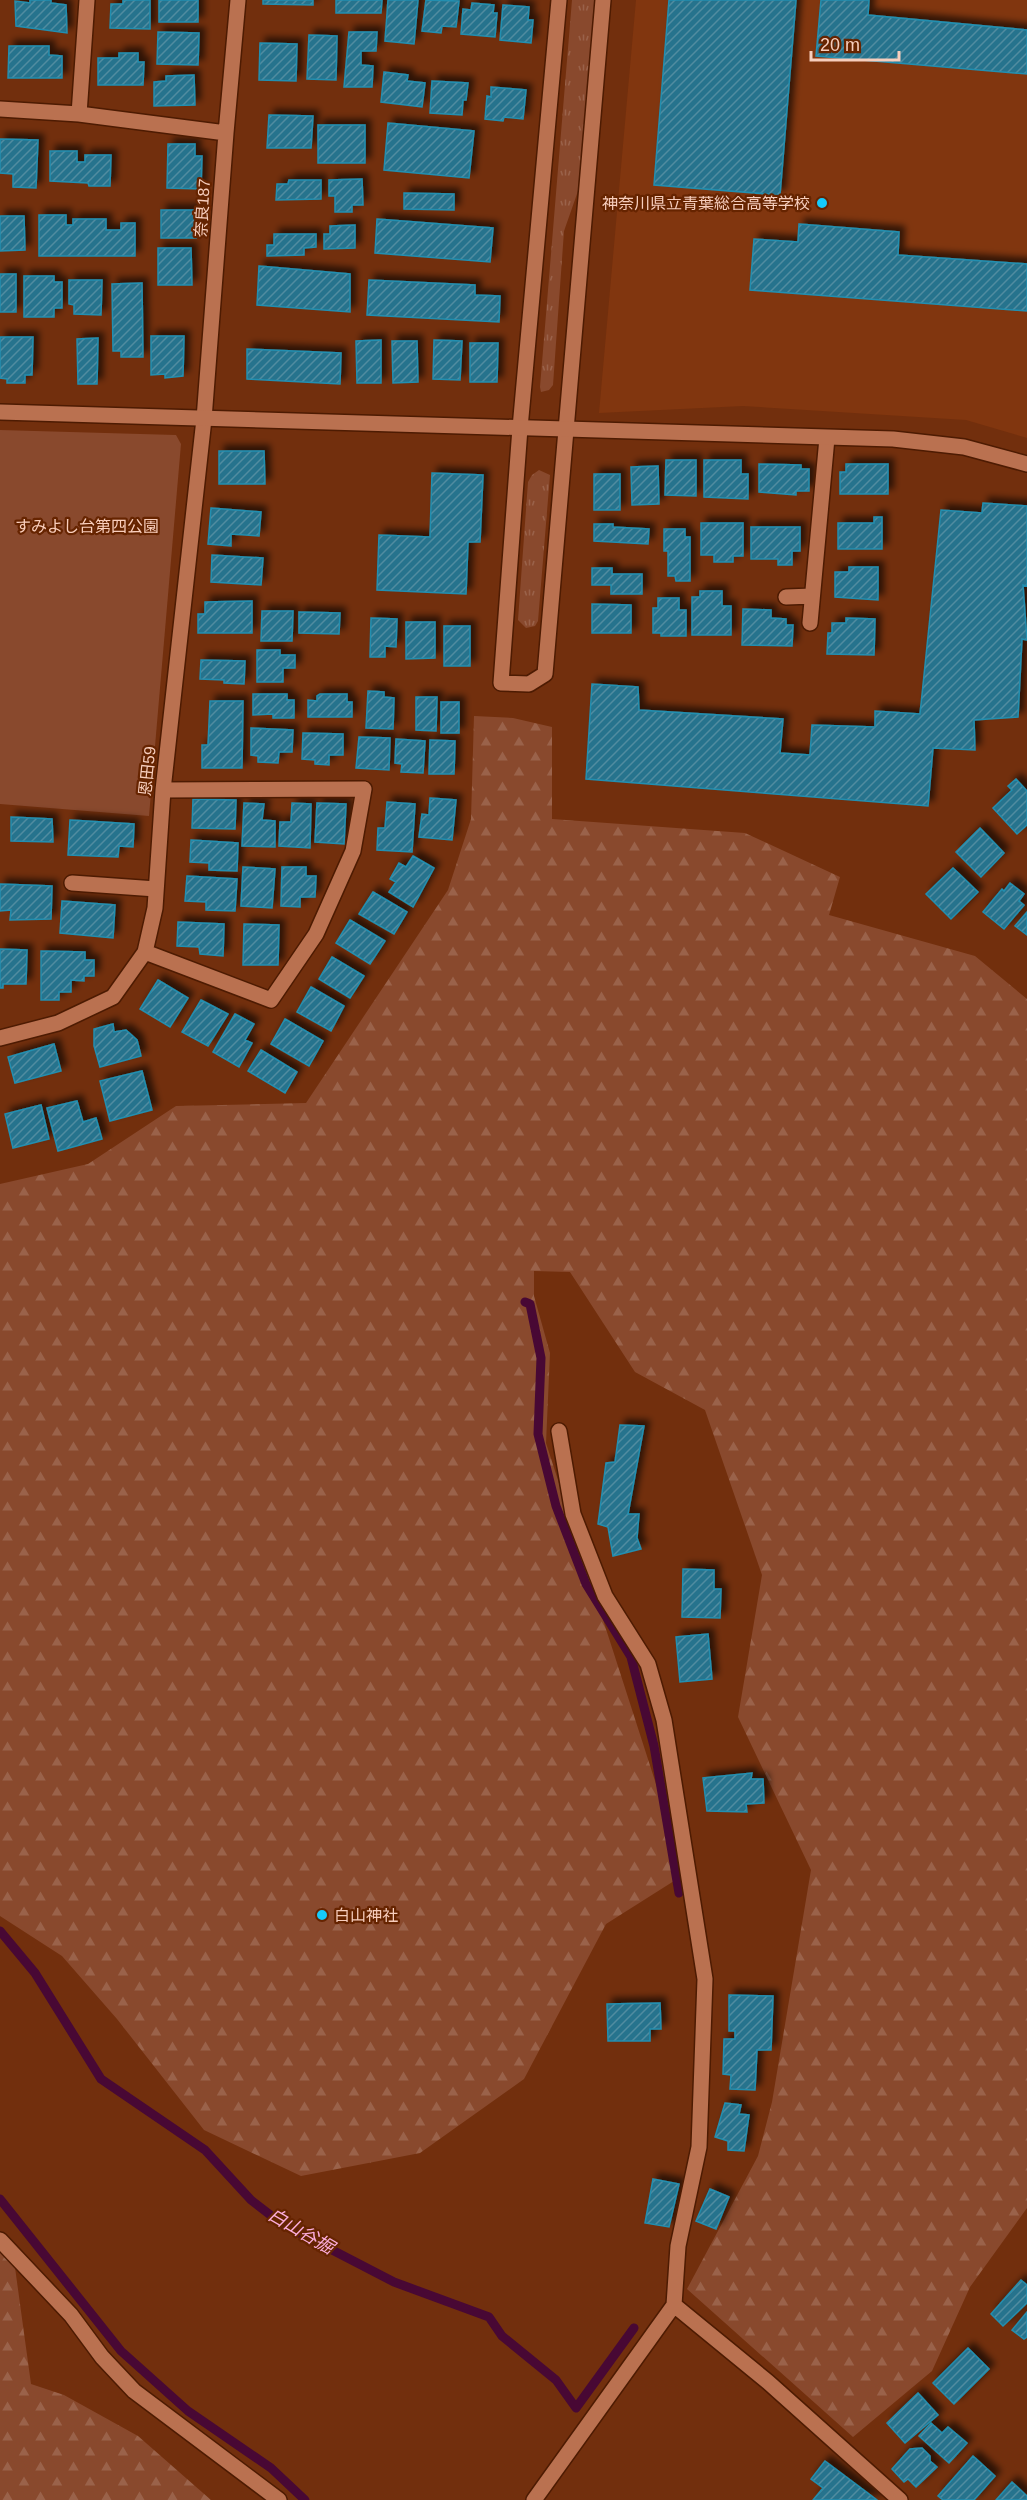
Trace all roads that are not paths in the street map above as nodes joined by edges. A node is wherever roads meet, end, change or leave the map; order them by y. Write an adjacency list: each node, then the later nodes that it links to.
1 (87, 0): 6 (street)
2 (238, 0): 7 (street, 奈良187)
3 (559, 0): 10 (street)
4 (603, 0): 11 (street)
5 (0, 109): 6 (street)
6 (79, 114): 7 (street)
7 (226, 133): 9 (street, 奈良187)
8 (0, 412): 9 (street)
9 (204, 419): 10 (street); 17 (street, 恩田59)
10 (520, 428): 11 (street); 11 (street)
11 (567, 430): 12 (street)
12 (827, 438): 13 (street); 14 (street)
13 (1027, 464)
14 (812, 596): 15 (street); 16 (street)
15 (786, 597)
16 (810, 623)
17 (163, 790): 19 (street, 恩田59); 20 (street)
18 (72, 884): 19 (street)
19 (156, 889): 20 (street, 恩田59)
20 (145, 952): 21 (street, 恩田59)
21 (0, 1038)
22 (559, 1431): 24 (street)
23 (0, 2240): 25 (street)
24 (674, 2305): 26 (street); 27 (street)
25 (279, 2500)
26 (534, 2500)
27 (900, 2500)

